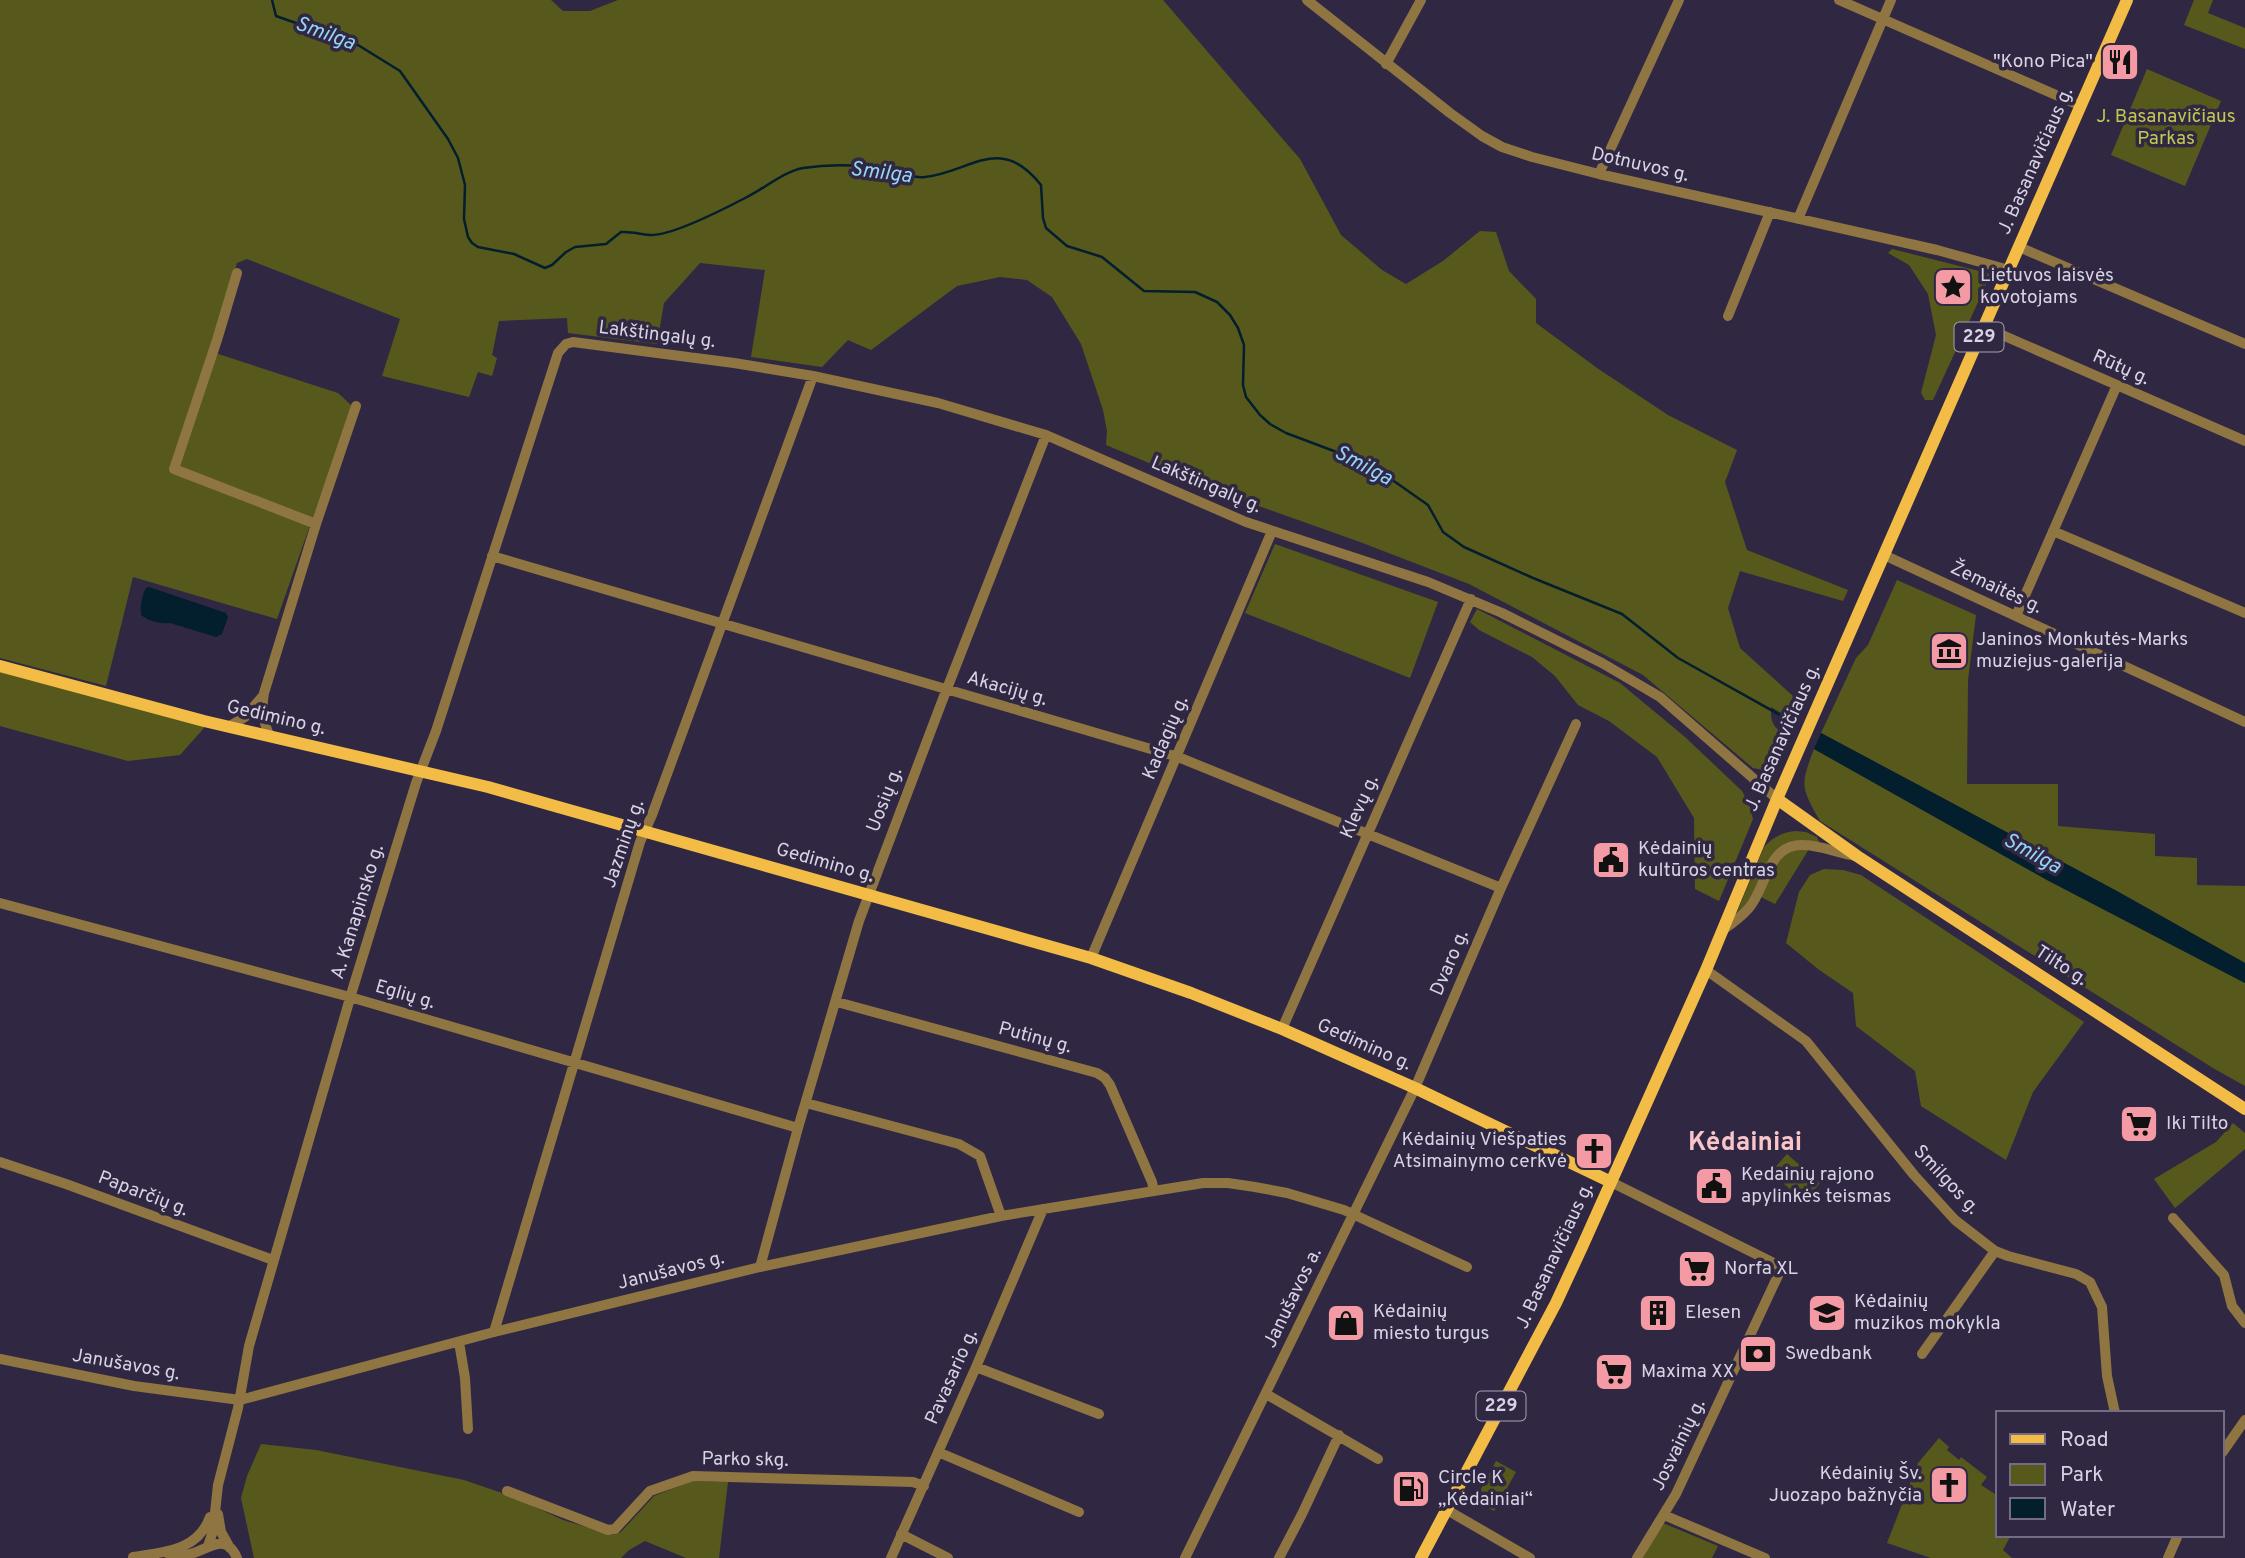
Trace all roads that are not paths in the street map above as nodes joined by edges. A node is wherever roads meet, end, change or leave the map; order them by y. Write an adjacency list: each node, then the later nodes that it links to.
1 (1307, 0): 8 (street, Dotnuvos g.)
2 (1421, 0): 8 (street)
3 (1679, 0): 10 (street)
4 (1839, 0): 7 (street)
5 (1891, 0): 7 (street)
6 (2127, 0): 9 (main road, J. Basanavičiaus g. / 229)
7 (1883, 19): 9 (street); 12 (street)
8 (1386, 64): 10 (street, Dotnuvos g.)
9 (2081, 106): 13 (main road, J. Basanavičiaus g. / 229)
10 (1599, 174): 11 (street, Dotnuvos g.)
11 (1770, 212): 12 (street, Dotnuvos g.); 16 (street)
12 (1798, 219): 14 (street, Dotnuvos g.)
13 (2019, 247): 14 (main road, J. Basanavičiaus g. / 229); 19 (street)
14 (2009, 270): 17 (main road, J. Basanavičiaus g. / 229)
15 (237, 273): 25 (street)
16 (1728, 316)
17 (1984, 327): 21 (street, Rūtų g.); 28 (main road, J. Basanavičiaus g. / 229)
18 (566, 344): 20 (street, Lakštingalų g.); 29 (street, A. Kanapinsko g.)
19 (2245, 344)
20 (813, 376): 23 (street, Lakštingalų g.); 33 (street, Jazminų g.)
21 (2116, 385): 24 (street, Rūtų g.); 27 (street)
22 (356, 406): 25 (street)
23 (1046, 435): 26 (street, Lakštingalų g.); 35 (street, Uosių g.)
24 (2245, 441)
25 (316, 524): 36 (street)
26 (1272, 531): 30 (street, Lakštingalų g.); 41 (street, Kadagių g.)
27 (2053, 531): 31 (street); 32 (street)
28 (1884, 555): 32 (street, Žemaitės g.); 43 (main road, J. Basanavičiaus g. / 229)
29 (492, 556): 33 (street, Akacijų g.); 42 (street, A. Kanapinsko g.)
30 (1471, 599): 43 (street, Lakštingalų g.); 45 (street, Klevų g.)
31 (2245, 613)
32 (2016, 616): 37 (street, Žemaitės g.)
33 (722, 624): 35 (street, Akacijų g.); 44 (street, Jazminų g.)
34 (0, 666): 39 (main road, Gedimino g.)
35 (947, 690): 41 (street, Akacijų g.); 48 (street, Uosių g.)
36 (264, 693): 39 (street); 40 (street)
37 (2245, 722)
38 (1576, 724): 47 (street, Dvaro g.)
39 (228, 727): 40 (main road, Gedimino g.)
40 (270, 737): 42 (main road, Gedimino g.)
41 (1178, 757): 45 (street, Akacijų g.); 51 (street, Kadagių g.)
42 (421, 772): 44 (main road, Gedimino g.); 53 (street, A. Kanapinsko g.)
43 (1777, 799): 46 (main road, Tilto g.); 50 (main road, J. Basanavičiaus g. / 229)
44 (644, 831): 48 (main road, Gedimino g.); 56 (street, Jazminų g.)
45 (1368, 833): 47 (street, Akacijų g.); 55 (street, Klevų g.)
46 (1857, 856): 50 (street, Tilto g.); 59 (main road, Tilto g.)
47 (1501, 888): 57 (street, Dvaro g.)
48 (868, 895): 51 (main road, Gedimino g.); 54 (street, Uosių g.)
49 (0, 903): 53 (street, Eglių g.)
50 (1723, 929): 52 (main road, J. Basanavičiaus g. / 229)
51 (1091, 958): 55 (main road, Gedimino g.)
52 (1706, 970): 62 (main road, J. Basanavičiaus g. / 229); 68 (street, Smilgos g.)
53 (350, 997): 56 (street, Eglių g.); 69 (street, A. Kanapinsko g.)
54 (837, 1002): 58 (street, Uosių g.); 63 (street, Putinų g.)
55 (1282, 1029): 57 (main road, Gedimino g.)
56 (574, 1061): 60 (street, Eglių g.); 73 (street, Jazminų g.)
57 (1415, 1088): 62 (main road, Gedimino g.); 65 (street, Dvaro g.)
58 (806, 1104): 60 (street, Uosių g.); 66 (street)
59 (2245, 1108)
60 (798, 1128): 71 (street, Uosių g.)
61 (0, 1162): 69 (street, Paparčių g.)
62 (1611, 1182): 91 (main road, J. Basanavičiaus g. / 229); 93 (street, Josvainių g.)
63 (1154, 1191): 64 (street, Janušavos g.); 65 (street, Janušavos g.)
64 (1043, 1209): 66 (street, Janušavos g.); 77 (street, Pavasario g.)
65 (1353, 1214): 70 (street); 78 (street, Janušavos a.)
66 (1001, 1216): 71 (street, Janušavos g.)
67 (2173, 1218): 72 (street)
68 (1996, 1251): 75 (street); 80 (street, Smilgos g.)
69 (273, 1260): 79 (street, A. Kanapinsko g.)
70 (1467, 1267)
71 (760, 1268): 73 (street, Janušavos g.)
72 (2245, 1324)
73 (494, 1332): 74 (street, Janušavos g.)
74 (459, 1342): 79 (street, Janušavos g.); 83 (street)
75 (1922, 1354)
76 (0, 1359): 79 (street, Janušavos g.)
77 (976, 1367): 81 (street); 86 (street, Pavasario g.)
78 (1266, 1394): 84 (street); 103 (street, Janušavos a.)
79 (240, 1399): 90 (street, A. Kanapinsko g.)
80 (2115, 1411)
81 (1099, 1414)
82 (2245, 1420): 85 (street)
83 (468, 1429)
84 (1339, 1435): 87 (street); 104 (street)
85 (2224, 1450)
86 (938, 1452): 88 (street, Pavasario g.); 92 (street)
87 (1378, 1459)
88 (924, 1486): 89 (street, Parko skg.); 94 (street, Pavasario g.)
89 (507, 1491)
90 (215, 1500): 96 (street); 97 (street); 98 (street)
91 (1447, 1510): 105 (main road, J. Basanavičiaus g. / 229); 106 (street)
92 (1079, 1511)
93 (1664, 1515): 107 (street, Josvainių g.); 108 (street)
94 (901, 1534): 101 (street, Pavasario g.); 102 (street)
95 (2177, 1537): 109 (street)
96 (230, 1548): 97 (street); 100 (street)
97 (202, 1551): 98 (street)
98 (156, 1555): 99 (street)
99 (132, 1558)
100 (237, 1558)
101 (891, 1558)
102 (948, 1558)
103 (1185, 1558)
104 (1279, 1558)
105 (1421, 1558)
106 (1530, 1558)
107 (1637, 1558)
108 (1765, 1558)
109 (2168, 1558)

